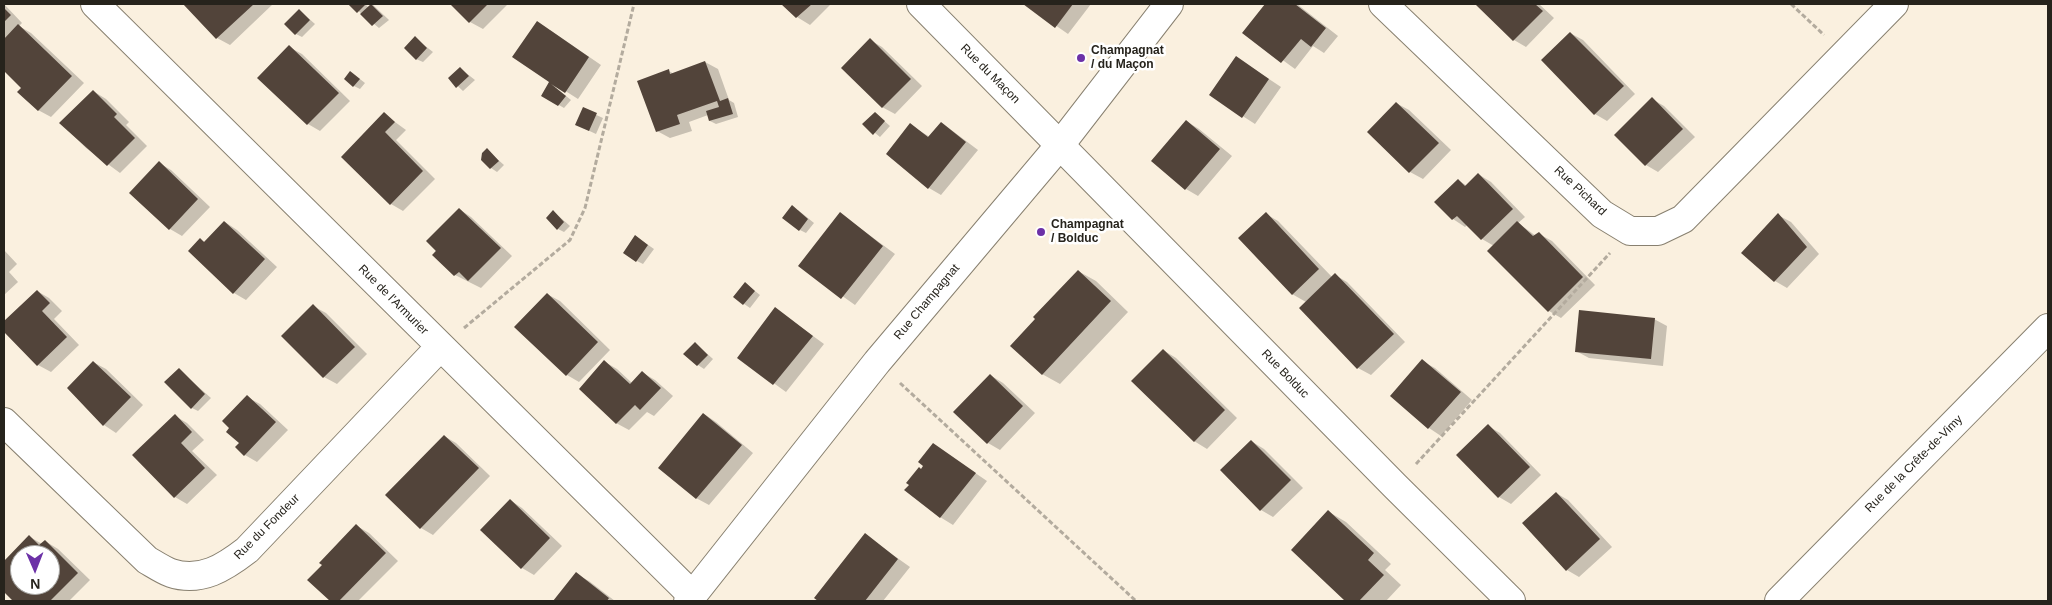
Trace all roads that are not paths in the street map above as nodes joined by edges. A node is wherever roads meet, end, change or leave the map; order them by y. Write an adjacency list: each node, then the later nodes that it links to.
1 (95, 4): 8 (street, Rue de l'Armurier)
2 (921, 4): 6 (street, Rue du Maçon)
3 (1169, 4): 6 (street, Rue Champagnat)
4 (1384, 4): 5 (street, Rue Pichard)
5 (1894, 4)
6 (1060, 145): 10 (street, Rue Champagnat); 11 (street, Rue Bolduc)
7 (2048, 328): 12 (street, Rue de la Crête-de-Vimy)
8 (440, 347): 9 (street, Rue du Fondeur); 10 (street, Rue de l'Armurier)
9 (4, 422)
10 (690, 598)
11 (1511, 601)
12 (1779, 601)

